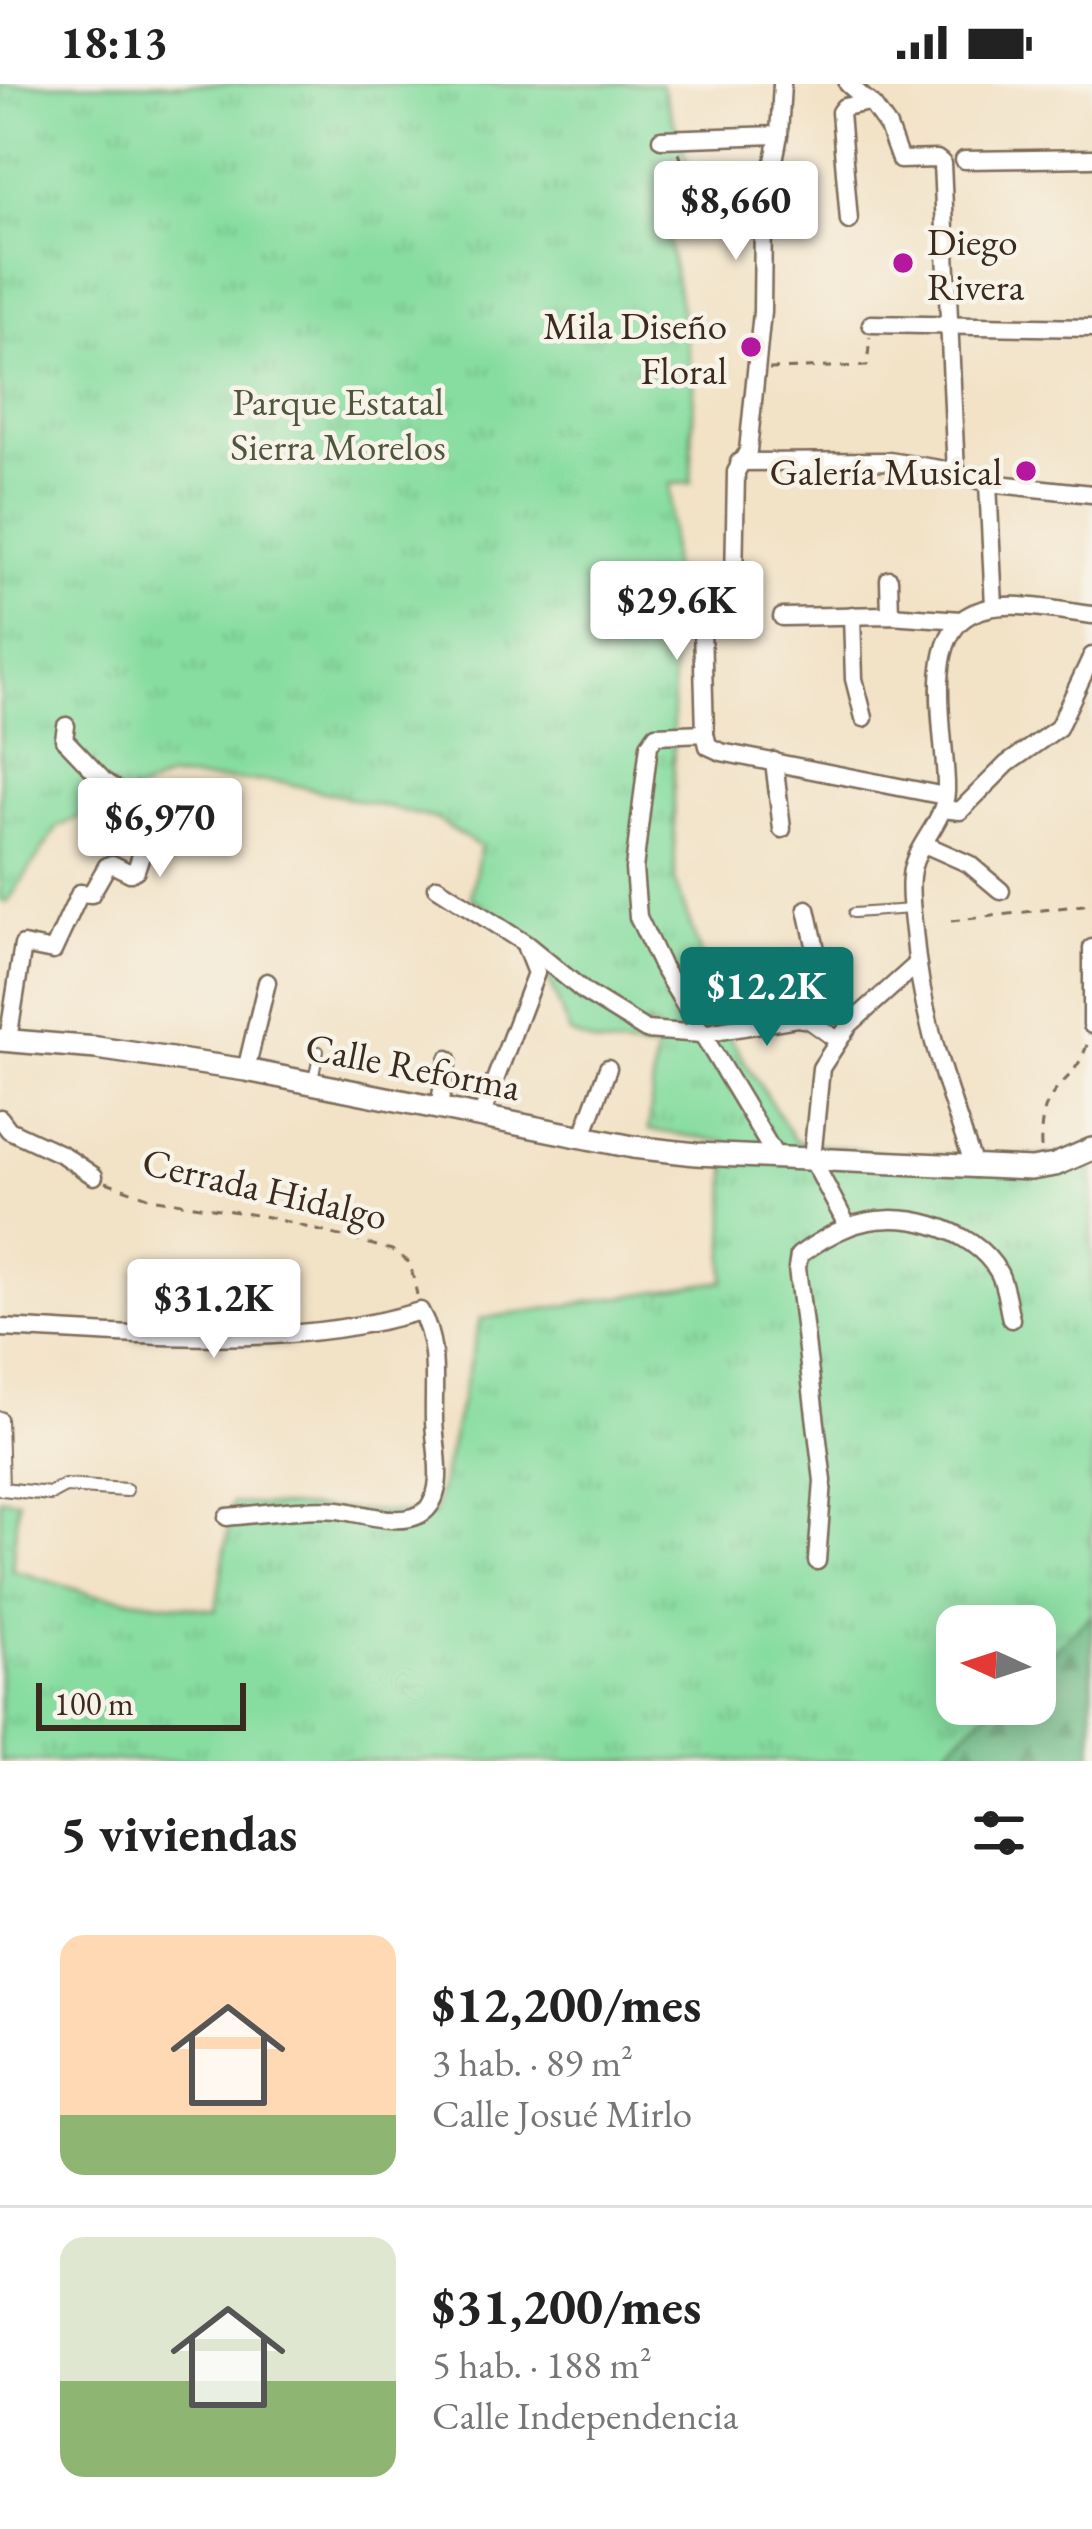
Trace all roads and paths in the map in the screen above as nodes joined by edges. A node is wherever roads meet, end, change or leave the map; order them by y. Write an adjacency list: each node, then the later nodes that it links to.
1 (782, 84): 4 (street)
2 (848, 84): 3 (street)
3 (869, 102): 9 (street); 11 (street)
4 (779, 134): 5 (street); 8 (street)
5 (669, 138): 8 (path)
6 (1092, 158): 7 (street)
7 (964, 160)
8 (765, 202): 13 (street)
9 (849, 221)
10 (871, 324): 11 (street); 13 (path)
11 (951, 324): 12 (street); 15 (street)
12 (1092, 328)
13 (756, 369): 14 (street)
14 (739, 462): 15 (street); 28 (street)
15 (956, 473): 16 (street)
16 (988, 483): 17 (street); 19 (street)
17 (1092, 494)
18 (889, 579): 21 (street)
19 (994, 606): 22 (street); 24 (street)
20 (852, 615): 21 (street); 23 (street); 26 (street)
21 (890, 615): 24 (street)
22 (1092, 615)
23 (782, 616)
24 (961, 620): 30 (street)
25 (1092, 656): 30 (street)
26 (864, 718)
27 (66, 726): 47 (street)
28 (704, 733): 29 (street); 46 (street)
29 (774, 761): 30 (street); 31 (street)
30 (944, 802): 32 (street)
31 (782, 829)
32 (924, 844): 34 (street); 37 (street)
33 (437, 887): 40 (street)
34 (1001, 891)
35 (1092, 904): 39 (path)
36 (808, 909): 45 (street)
37 (912, 909): 38 (lane); 42 (street)
38 (853, 913)
39 (951, 921)
40 (526, 944): 46 (street); 54 (street)
41 (1091, 958): 44 (street)
42 (917, 964): 45 (street); 61 (street)
43 (267, 982): 51 (street)
44 (1092, 1027): 60 (path)
45 (843, 1032): 46 (street); 59 (street)
46 (702, 1034): 58 (street)
47 (4, 1040): 51 (street, Calle Reforma)
48 (319, 1051): 52 (lane)
49 (448, 1059): 53 (street)
50 (608, 1068): 56 (street)
51 (246, 1070): 52 (street, Calle Reforma)
52 (312, 1082): 53 (street, Calle Reforma)
53 (439, 1106): 54 (street, Calle Reforma)
54 (482, 1114): 56 (street, Calle Reforma)
55 (0, 1118): 62 (street, Cerrada Hidalgo)
56 (582, 1138): 58 (street, Calle Reforma)
57 (1092, 1149): 60 (street, Calle Reforma)
58 (776, 1156): 59 (street, Calle Reforma)
59 (812, 1159): 61 (street, Calle Reforma); 63 (street)
60 (1042, 1168): 61 (street, Calle Reforma)
61 (975, 1169)
62 (94, 1175): 64 (path, Cerrada Hidalgo)
63 (848, 1227): 65 (street); 71 (street)
64 (419, 1311): 66 (street); 70 (street)
65 (1011, 1318)
66 (0, 1328)
67 (0, 1418): 68 (street)
68 (0, 1487): 69 (street)
69 (126, 1490)
70 (227, 1517)
71 (817, 1561)

